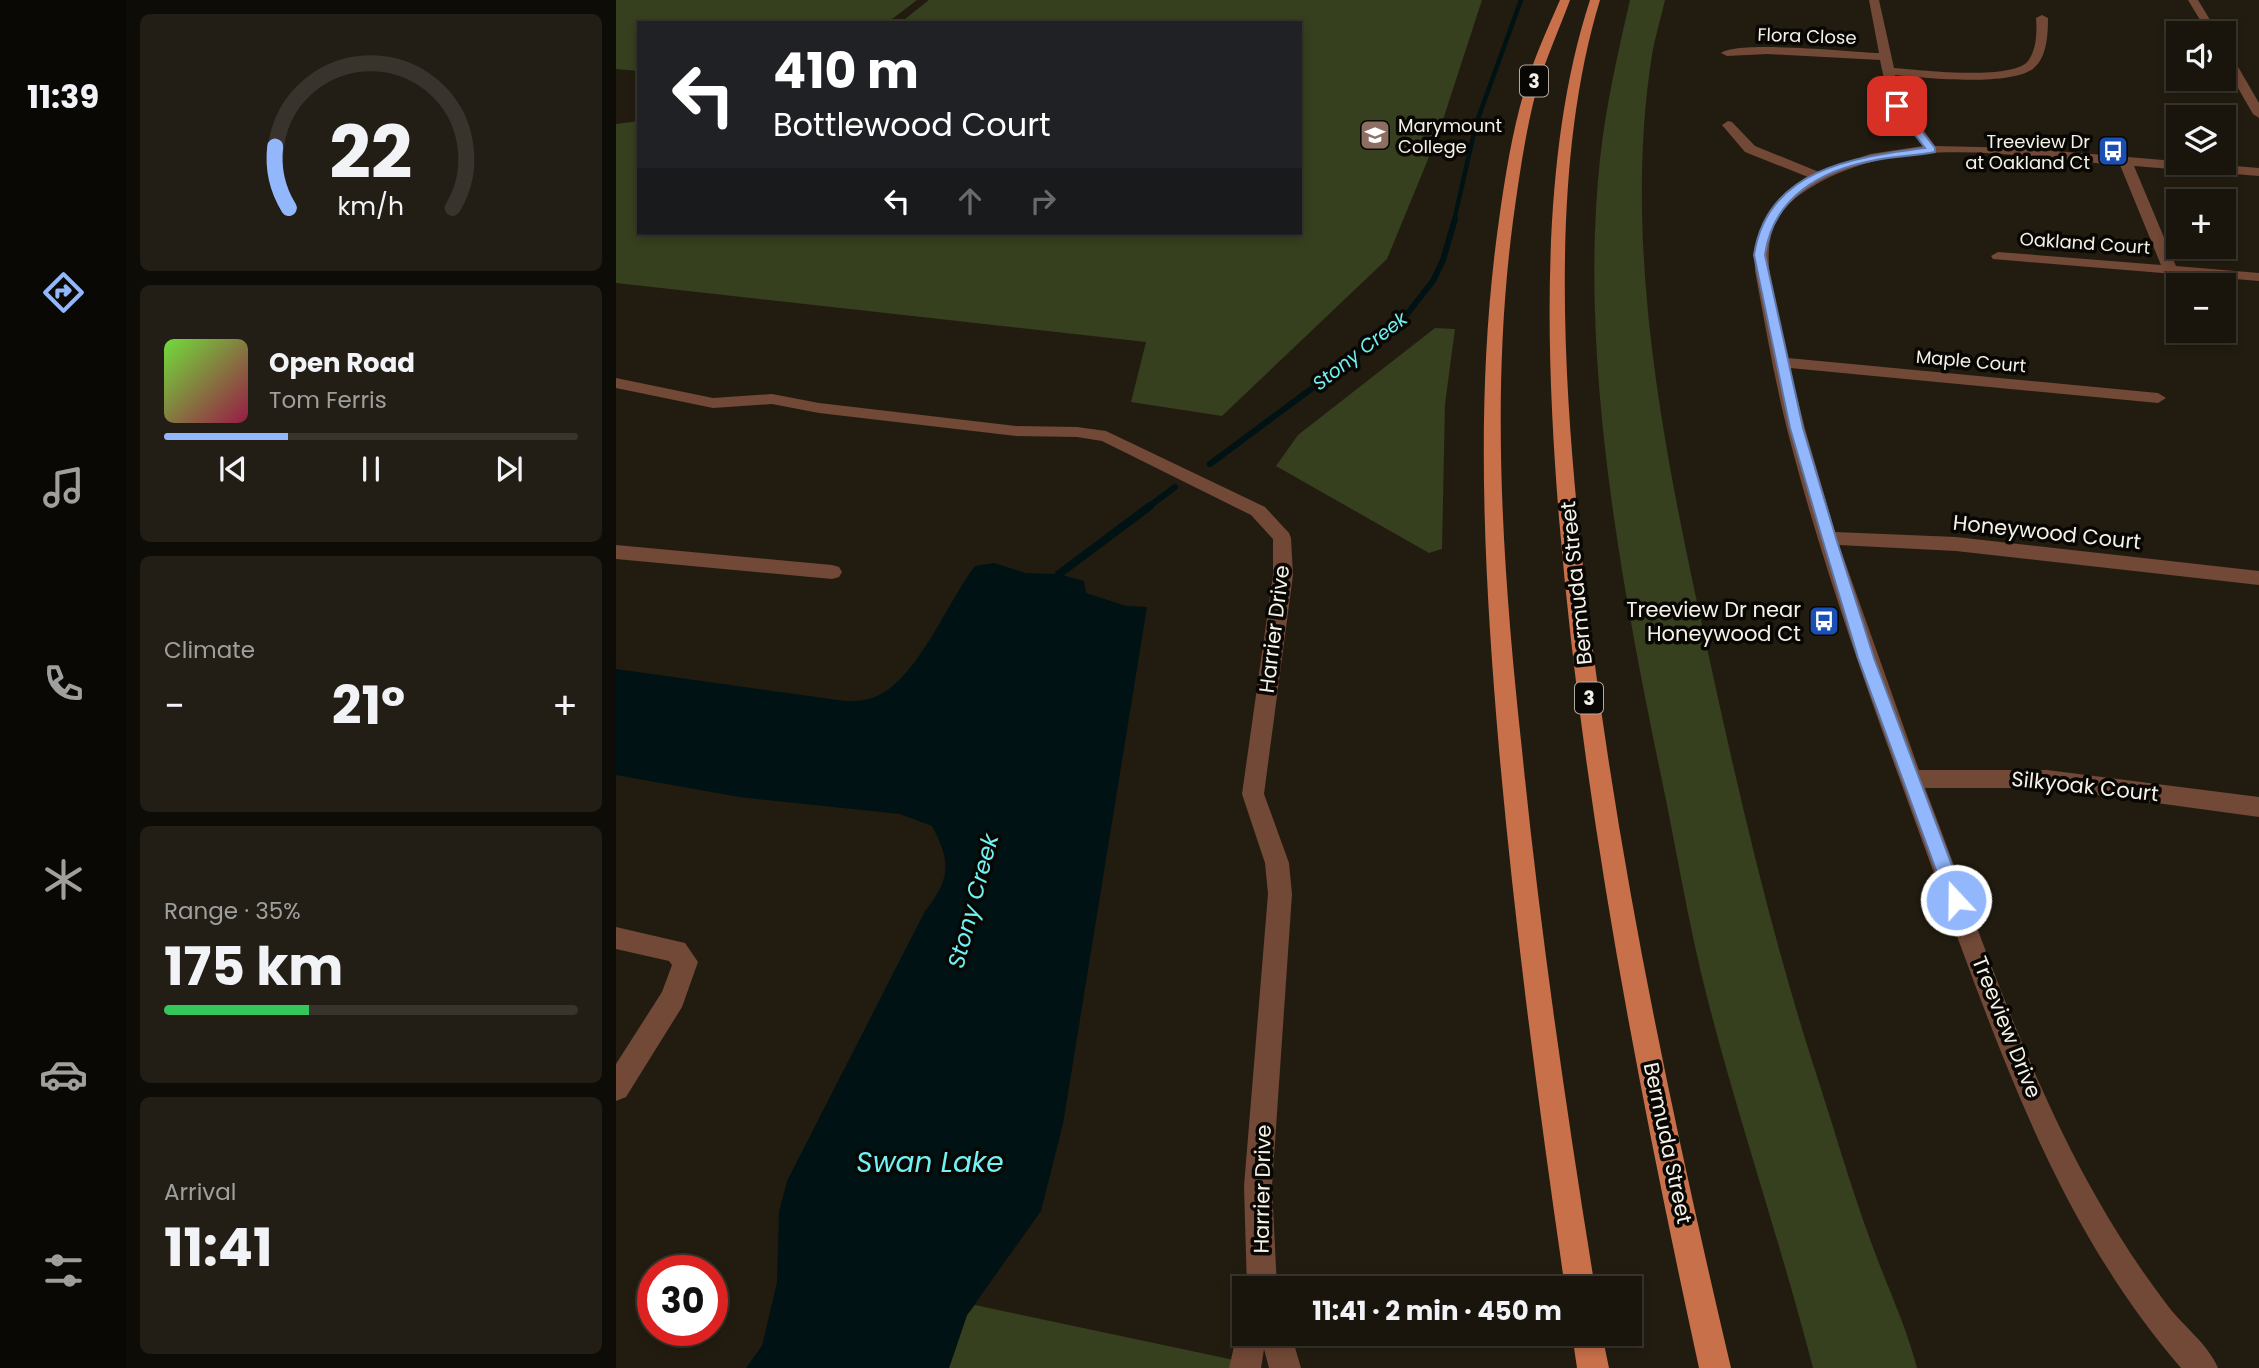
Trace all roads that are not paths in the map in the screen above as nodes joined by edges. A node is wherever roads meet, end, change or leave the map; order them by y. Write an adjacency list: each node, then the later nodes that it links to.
1 (1565, 0): 32 (main road, 3)
2 (1595, 0): 39 (main road, Bermuda Street / 3)
3 (1874, 0): 8 (street)
4 (2193, 0): 6 (street)
5 (2042, 18): 9 (street)
6 (2206, 21)
7 (1727, 53): 8 (street, Flora Close)
8 (1886, 57): 9 (street)
9 (1889, 71): 13 (street)
10 (2236, 75): 11 (street)
11 (2259, 114)
12 (1728, 125): 16 (street)
13 (1932, 150): 14 (street, Treeview Drive); 16 (street, Treeview Drive)
14 (2125, 161): 15 (street, Treeview Drive); 18 (street, Oakland Court)
15 (2259, 172)
16 (1817, 176): 20 (street, Treeview Drive)
17 (1998, 257): 18 (street, Oakland Court)
18 (2169, 269): 19 (street, Oakland Court)
19 (2259, 277)
20 (1781, 362): 22 (street, Maple Court); 23 (street, Treeview Drive)
21 (616, 383): 31 (street, Harrier Drive)
22 (2158, 398)
23 (1829, 538): 26 (street, Honeywood Court); 27 (street, Treeview Drive)
24 (616, 552): 25 (street)
25 (832, 572)
26 (2259, 578)
27 (1910, 779): 28 (street, Silkyoak Court); 40 (street, Treeview Drive)
28 (2259, 807)
29 (616, 938): 30 (street)
30 (616, 1088)
31 (1262, 1276)
32 (1578, 1276)
33 (1250, 1346): 36 (street)
34 (1279, 1346): 37 (street)
35 (1589, 1346): 38 (main road)
36 (1245, 1368)
37 (1285, 1368)
38 (1593, 1368)
39 (1716, 1368)
40 (2202, 1368)

